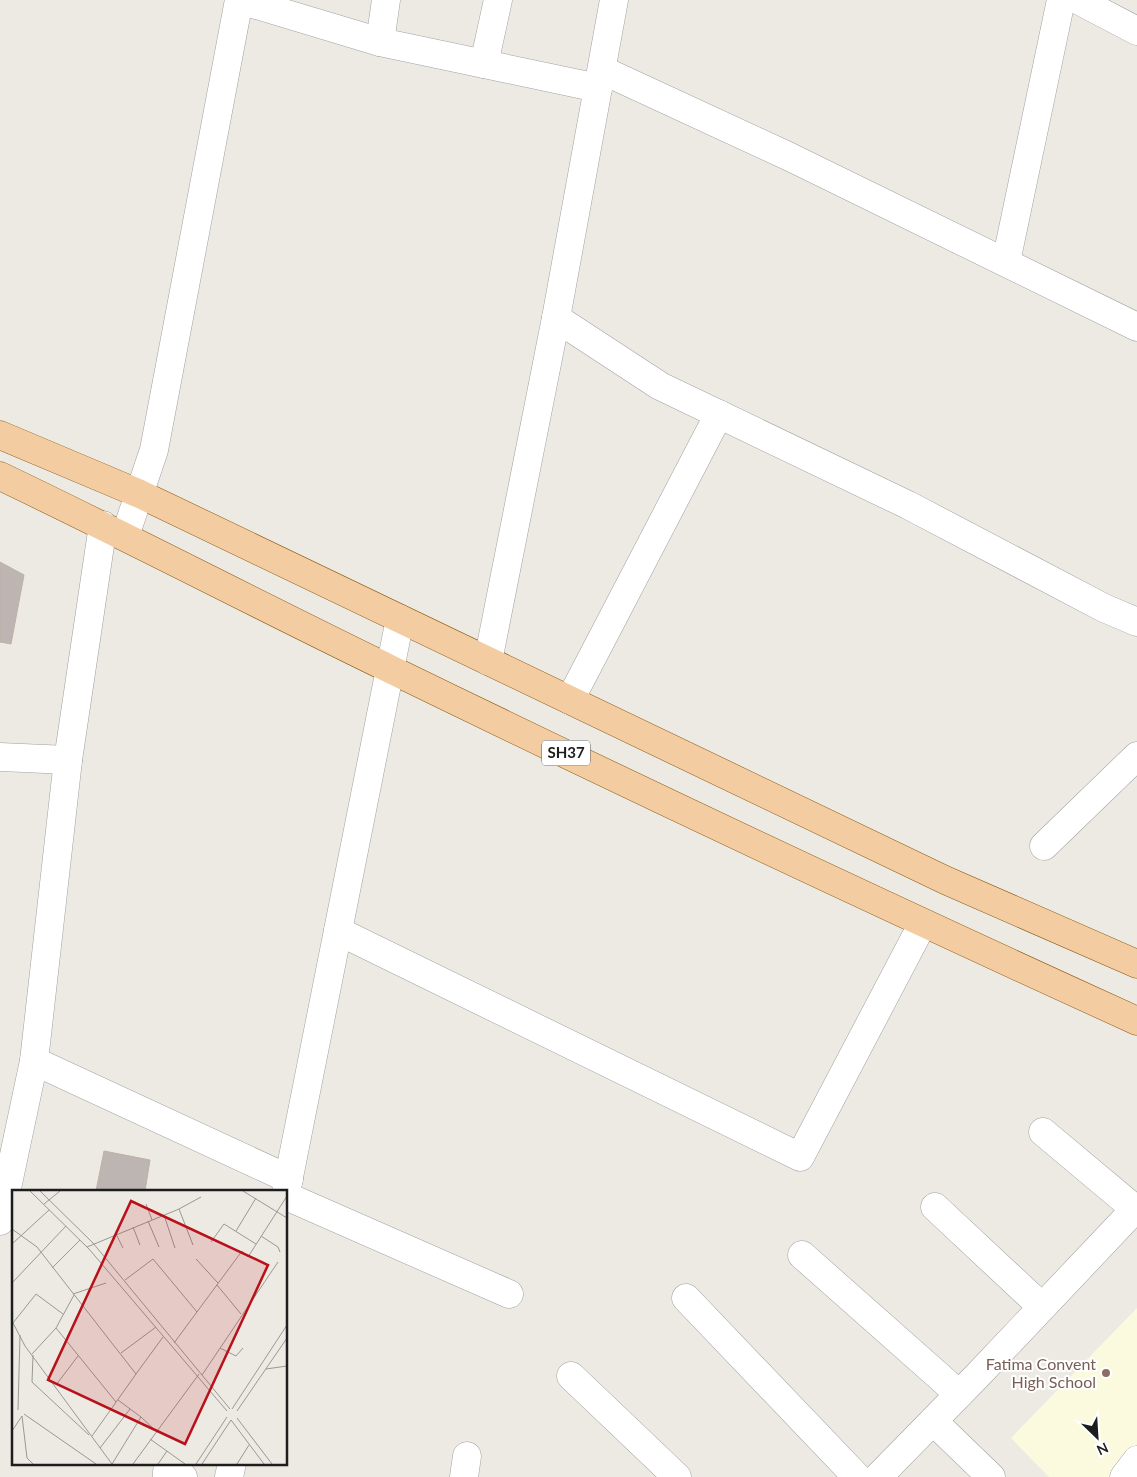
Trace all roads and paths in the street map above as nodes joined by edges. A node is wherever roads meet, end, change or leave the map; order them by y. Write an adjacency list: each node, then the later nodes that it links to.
1 (240, 0): 8 (street); 17 (street)
2 (386, 0): 8 (street)
3 (498, 0): 9 (street)
4 (614, 0): 10 (street)
5 (1061, 0): 11 (street)
6 (1078, 0): 7 (street)
7 (1137, 31)
8 (380, 42): 9 (street)
9 (484, 64): 10 (street)
10 (600, 79): 11 (street); 12 (street)
11 (1006, 262): 13 (street)
12 (556, 318): 14 (street); 21 (street)
13 (1137, 327)
14 (720, 414): 20 (street); 23 (street)
15 (0, 435): 17 (main road)
16 (0, 476): 18 (main road, SH37)
17 (140, 494): 18 (street); 19 (main road)
18 (114, 531): 22 (main road, SH37); 26 (street)
19 (400, 619): 21 (main road); 22 (street)
20 (1137, 622)
21 (488, 661): 23 (main road)
22 (391, 670): 28 (main road, SH37); 29 (street)
23 (570, 700): 30 (main road)
24 (1137, 756): 27 (street)
25 (0, 757): 26 (street)
26 (68, 760): 32 (street)
27 (1044, 846)
28 (923, 923): 29 (street); 31 (main road, SH37)
29 (338, 931): 34 (street)
30 (1137, 964)
31 (1137, 1021)
32 (34, 1061): 34 (street); 37 (street)
33 (1042, 1132): 36 (street)
34 (287, 1189): 39 (street)
35 (935, 1206): 41 (street)
36 (1136, 1208): 41 (street)
37 (0, 1221)
38 (802, 1256): 43 (street)
39 (509, 1294)
40 (686, 1298): 51 (street)
41 (1042, 1307): 43 (street)
42 (571, 1376): 50 (street)
43 (959, 1394): 44 (street)
44 (932, 1421): 52 (street); 53 (street)
45 (1137, 1460): 54 (street)
46 (232, 1464): 49 (street)
47 (167, 1477): 48 (street)
48 (184, 1477)
49 (229, 1477)
50 (677, 1477)
51 (857, 1477)
52 (878, 1477)
53 (991, 1477)
54 (1124, 1477)

